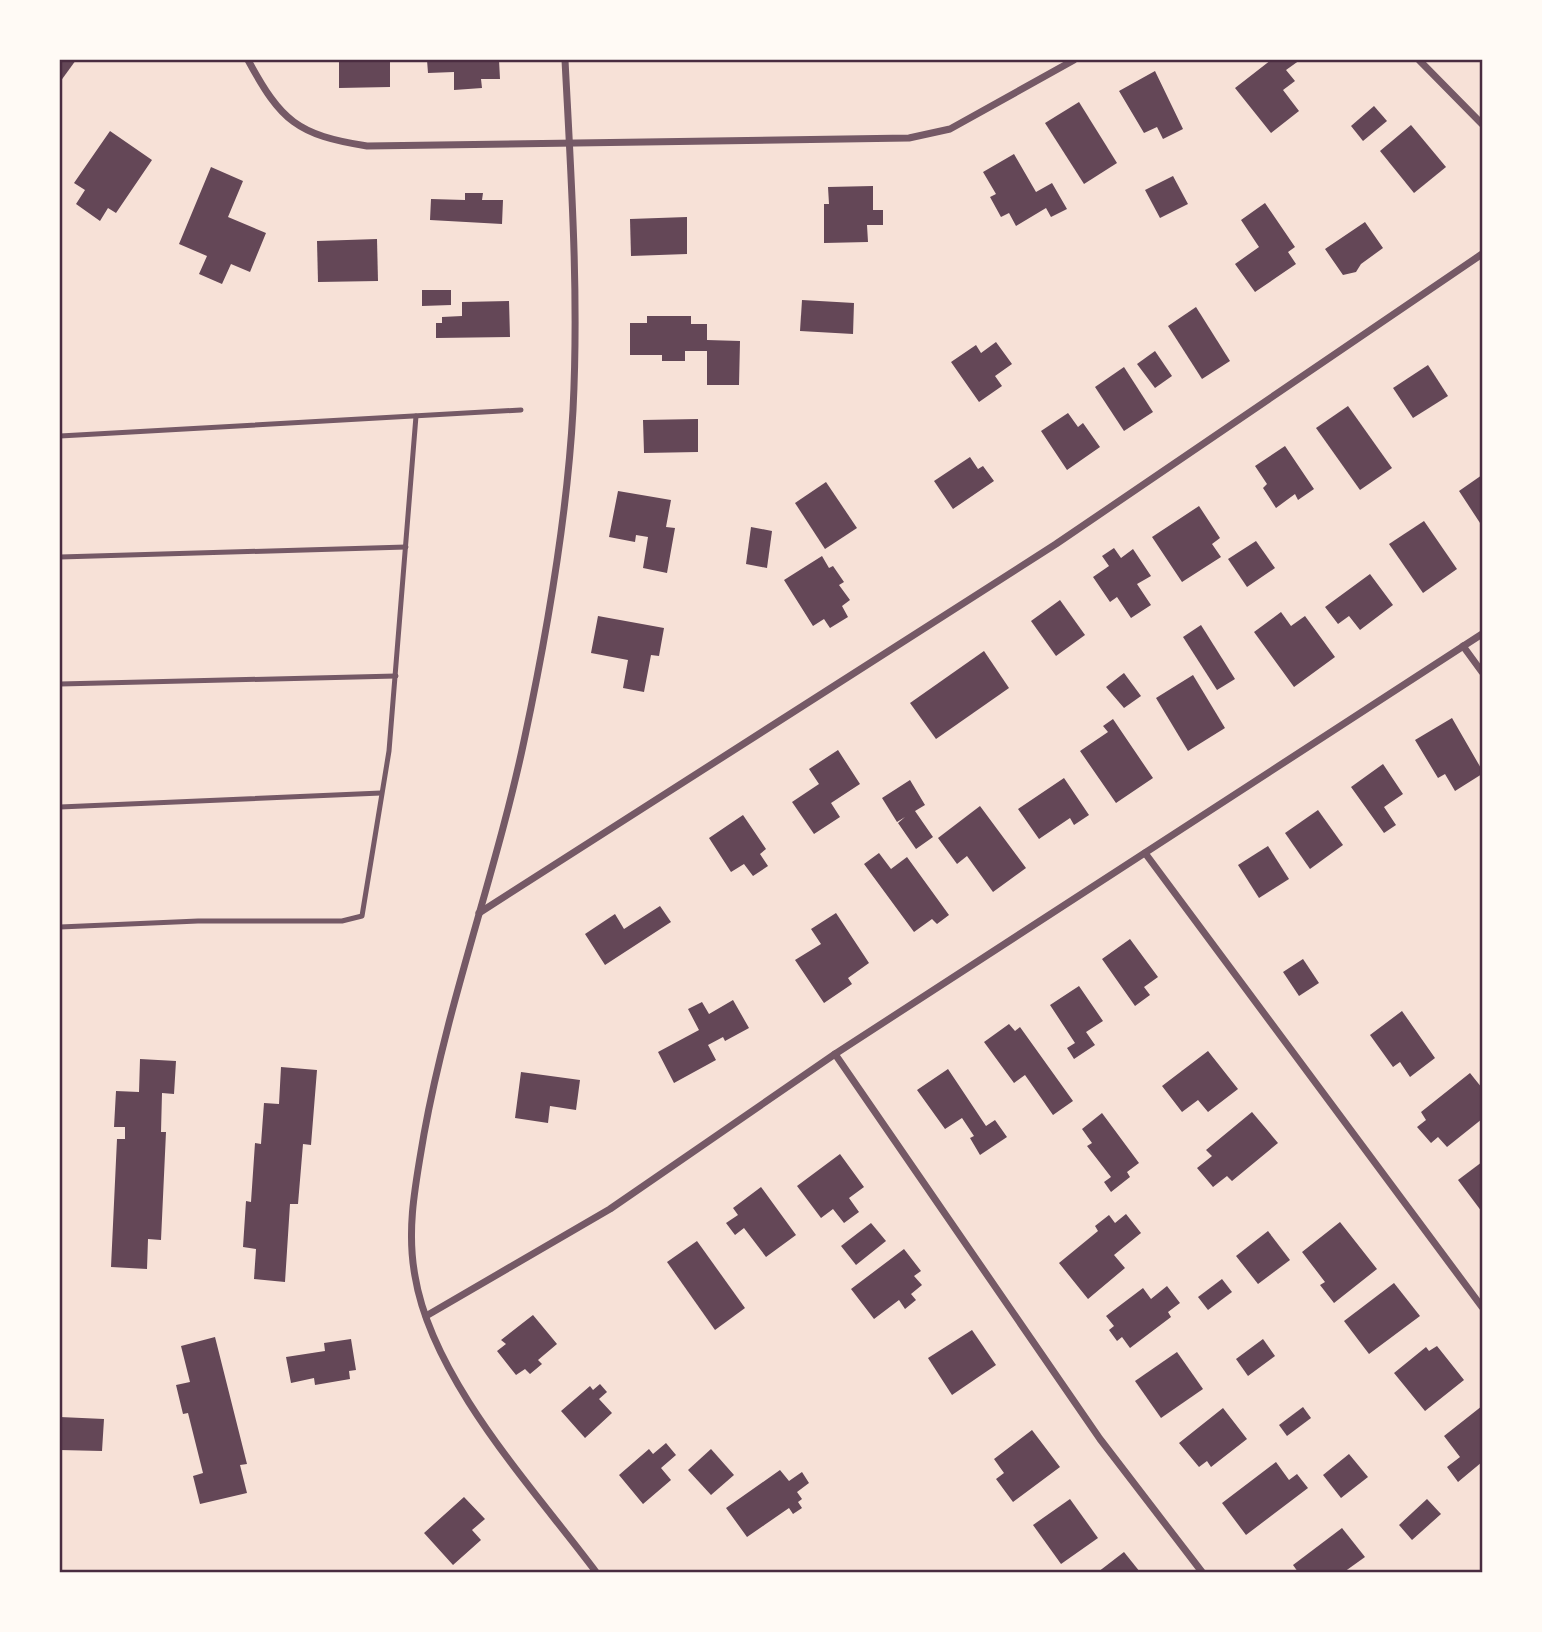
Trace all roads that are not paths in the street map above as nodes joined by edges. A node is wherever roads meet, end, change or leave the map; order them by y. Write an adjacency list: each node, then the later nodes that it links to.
1 (248, 60): 6 (street)
2 (565, 60): 6 (street)
3 (1074, 60): 6 (street)
4 (1419, 60): 5 (street)
5 (1482, 124)
6 (570, 143): 21 (street)
7 (1482, 254): 21 (street)
8 (521, 411): 9 (lane)
9 (416, 416): 10 (lane); 11 (lane)
10 (60, 436)
11 (406, 547): 12 (lane); 16 (lane)
12 (60, 557)
13 (1482, 634): 14 (street)
14 (1463, 646): 15 (street); 20 (street)
15 (1482, 672)
16 (396, 676): 17 (lane); 18 (lane)
17 (60, 684)
18 (380, 793): 19 (lane); 22 (lane)
19 (60, 807)
20 (1145, 853): 23 (street); 24 (street)
21 (479, 914): 25 (street)
22 (60, 926)
23 (835, 1055): 25 (street); 27 (street)
24 (1482, 1307)
25 (426, 1316): 26 (street)
26 (596, 1573)
27 (1202, 1573)

